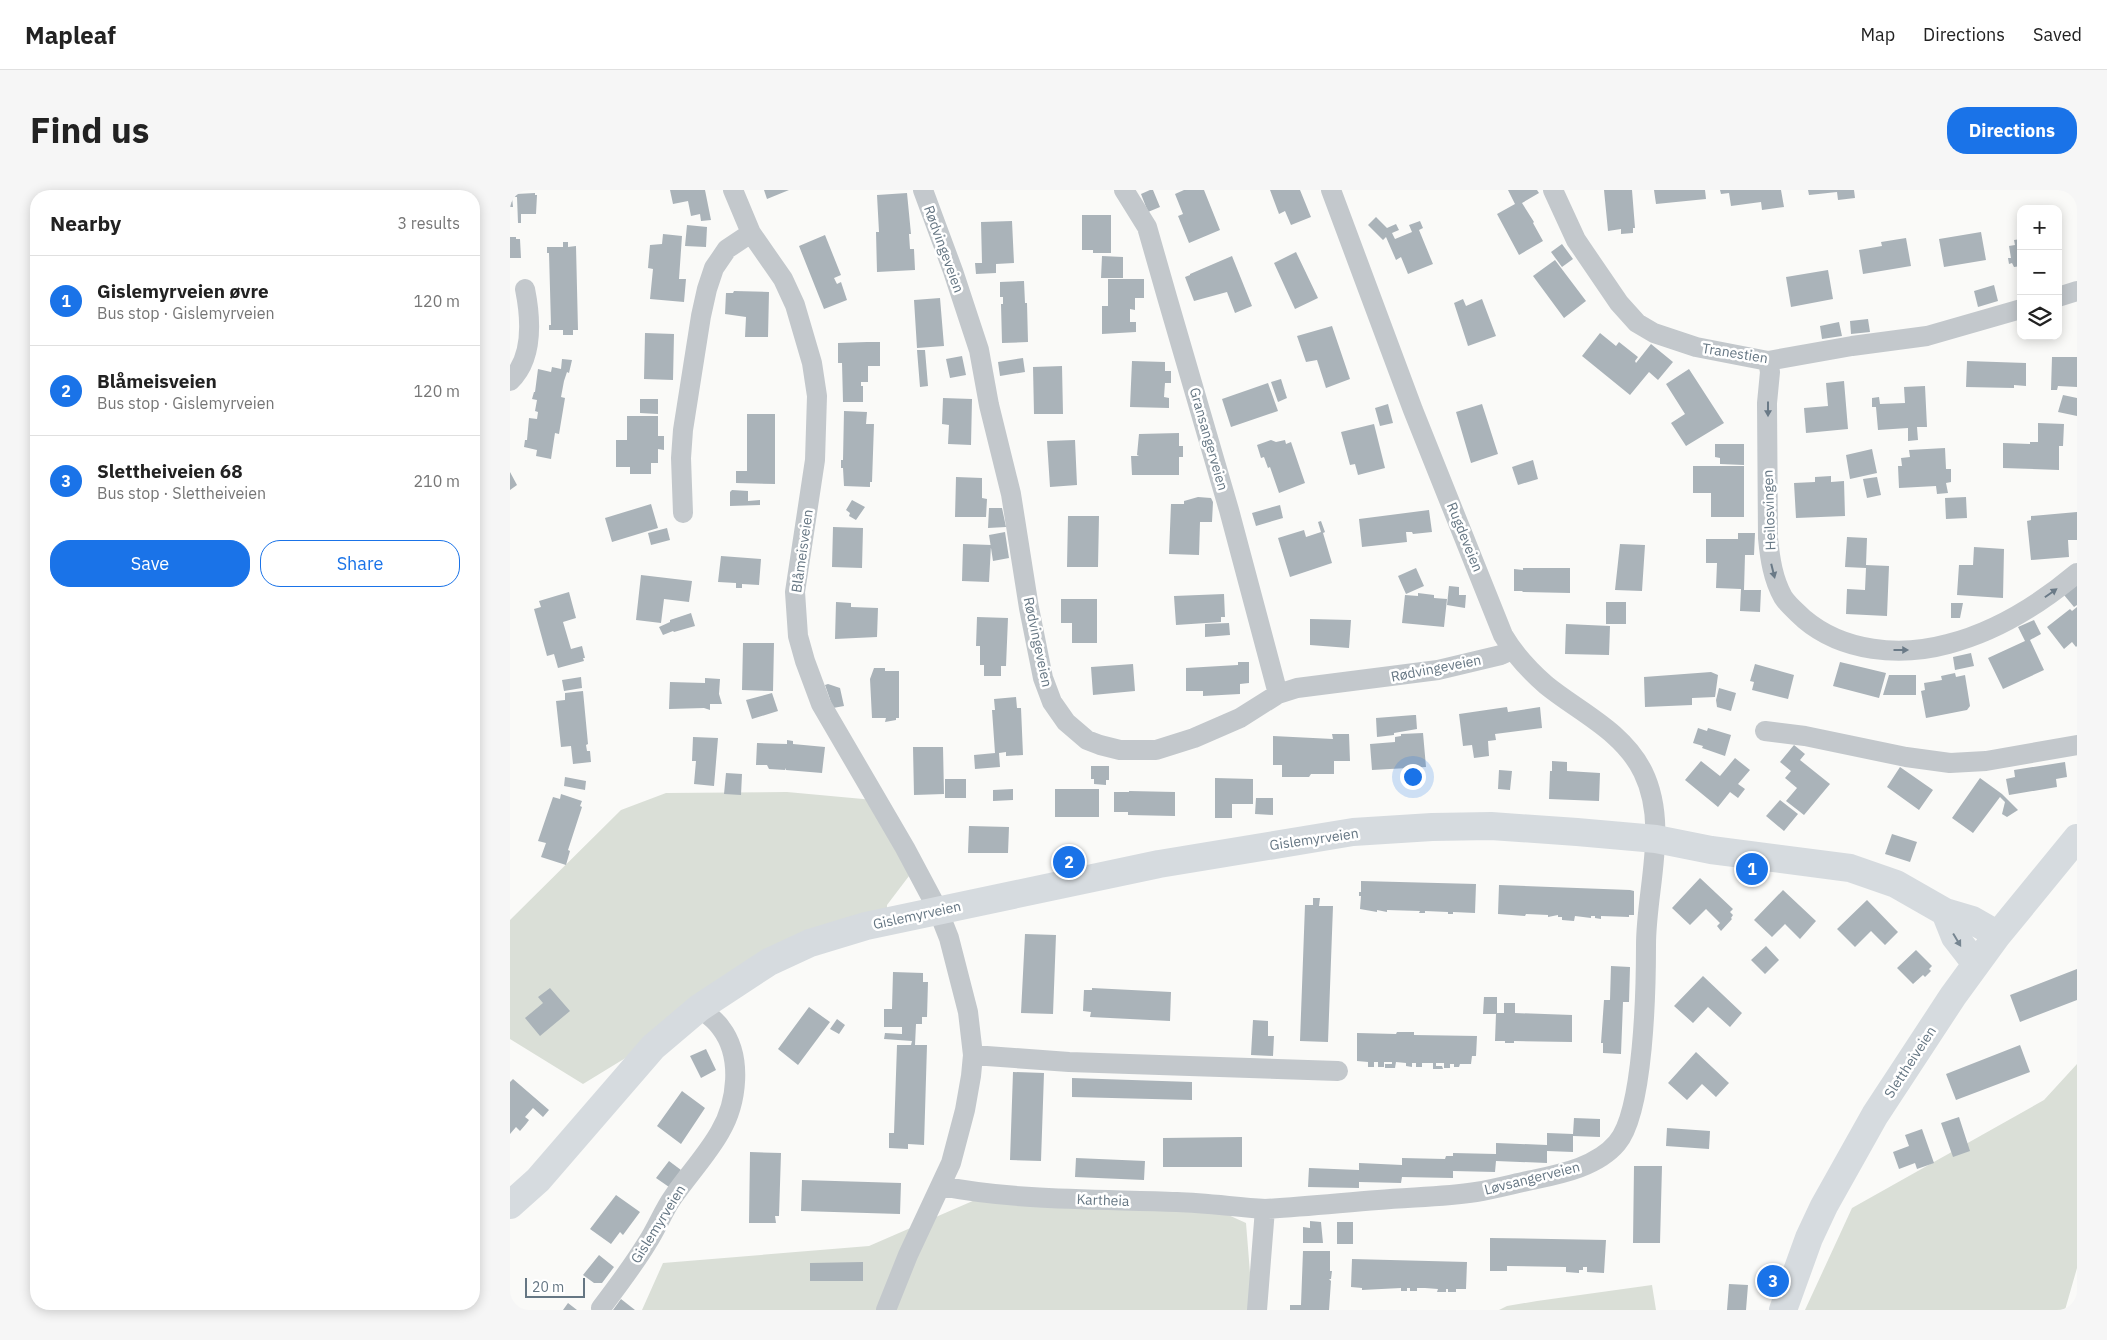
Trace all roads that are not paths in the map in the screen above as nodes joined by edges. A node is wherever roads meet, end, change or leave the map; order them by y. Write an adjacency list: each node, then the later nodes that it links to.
1 (733, 190): 6 (street, Blåmeisveien)
2 (922, 190): 16 (street, Rødvingeveien)
3 (1124, 190): 16 (street, Gransangerveien)
4 (1331, 190): 15 (street, Rugdeveien)
5 (1553, 190): 11 (street, Tranestien)
6 (751, 233): 13 (street); 21 (street, Blåmeisveien)
7 (525, 289): 12 (street)
8 (2077, 292): 9 (street)
9 (2062, 296)
10 (2017, 310): 11 (street, Tranestien)
11 (1768, 361): 14 (street, Heilosvingen, one-way to 14)
12 (510, 381)
13 (683, 513)
14 (2077, 573)
15 (1512, 650): 16 (street, Rødvingeveien); 20 (street, Rugdeveien)
16 (1278, 694)
17 (1765, 731): 18 (street)
18 (2077, 745)
19 (2077, 838): 23 (street, Slettheiveien)
20 (1656, 839): 21 (street, Gislemyrveien); 22 (street, Gislemyrveien); 30 (street, Løvsangerveien)
21 (938, 910): 25 (street, Gislemyrveien); 26 (street)
22 (1945, 912): 23 (street, Gislemyrveien); 24 (street, one-way to 24)
23 (1996, 937): 24 (street, Slettheiveien)
24 (1976, 964): 34 (street, Slettheiveien)
25 (699, 1008): 29 (street, Gislemyrveien); 31 (street, Gislemyrveien)
26 (973, 1055): 27 (street); 28 (street)
27 (1338, 1071)
28 (941, 1186): 30 (street, Kartheia); 32 (street)
29 (510, 1205)
30 (1265, 1209): 33 (street)
31 (601, 1308)
32 (886, 1310)
33 (1257, 1310)
34 (1783, 1310)

